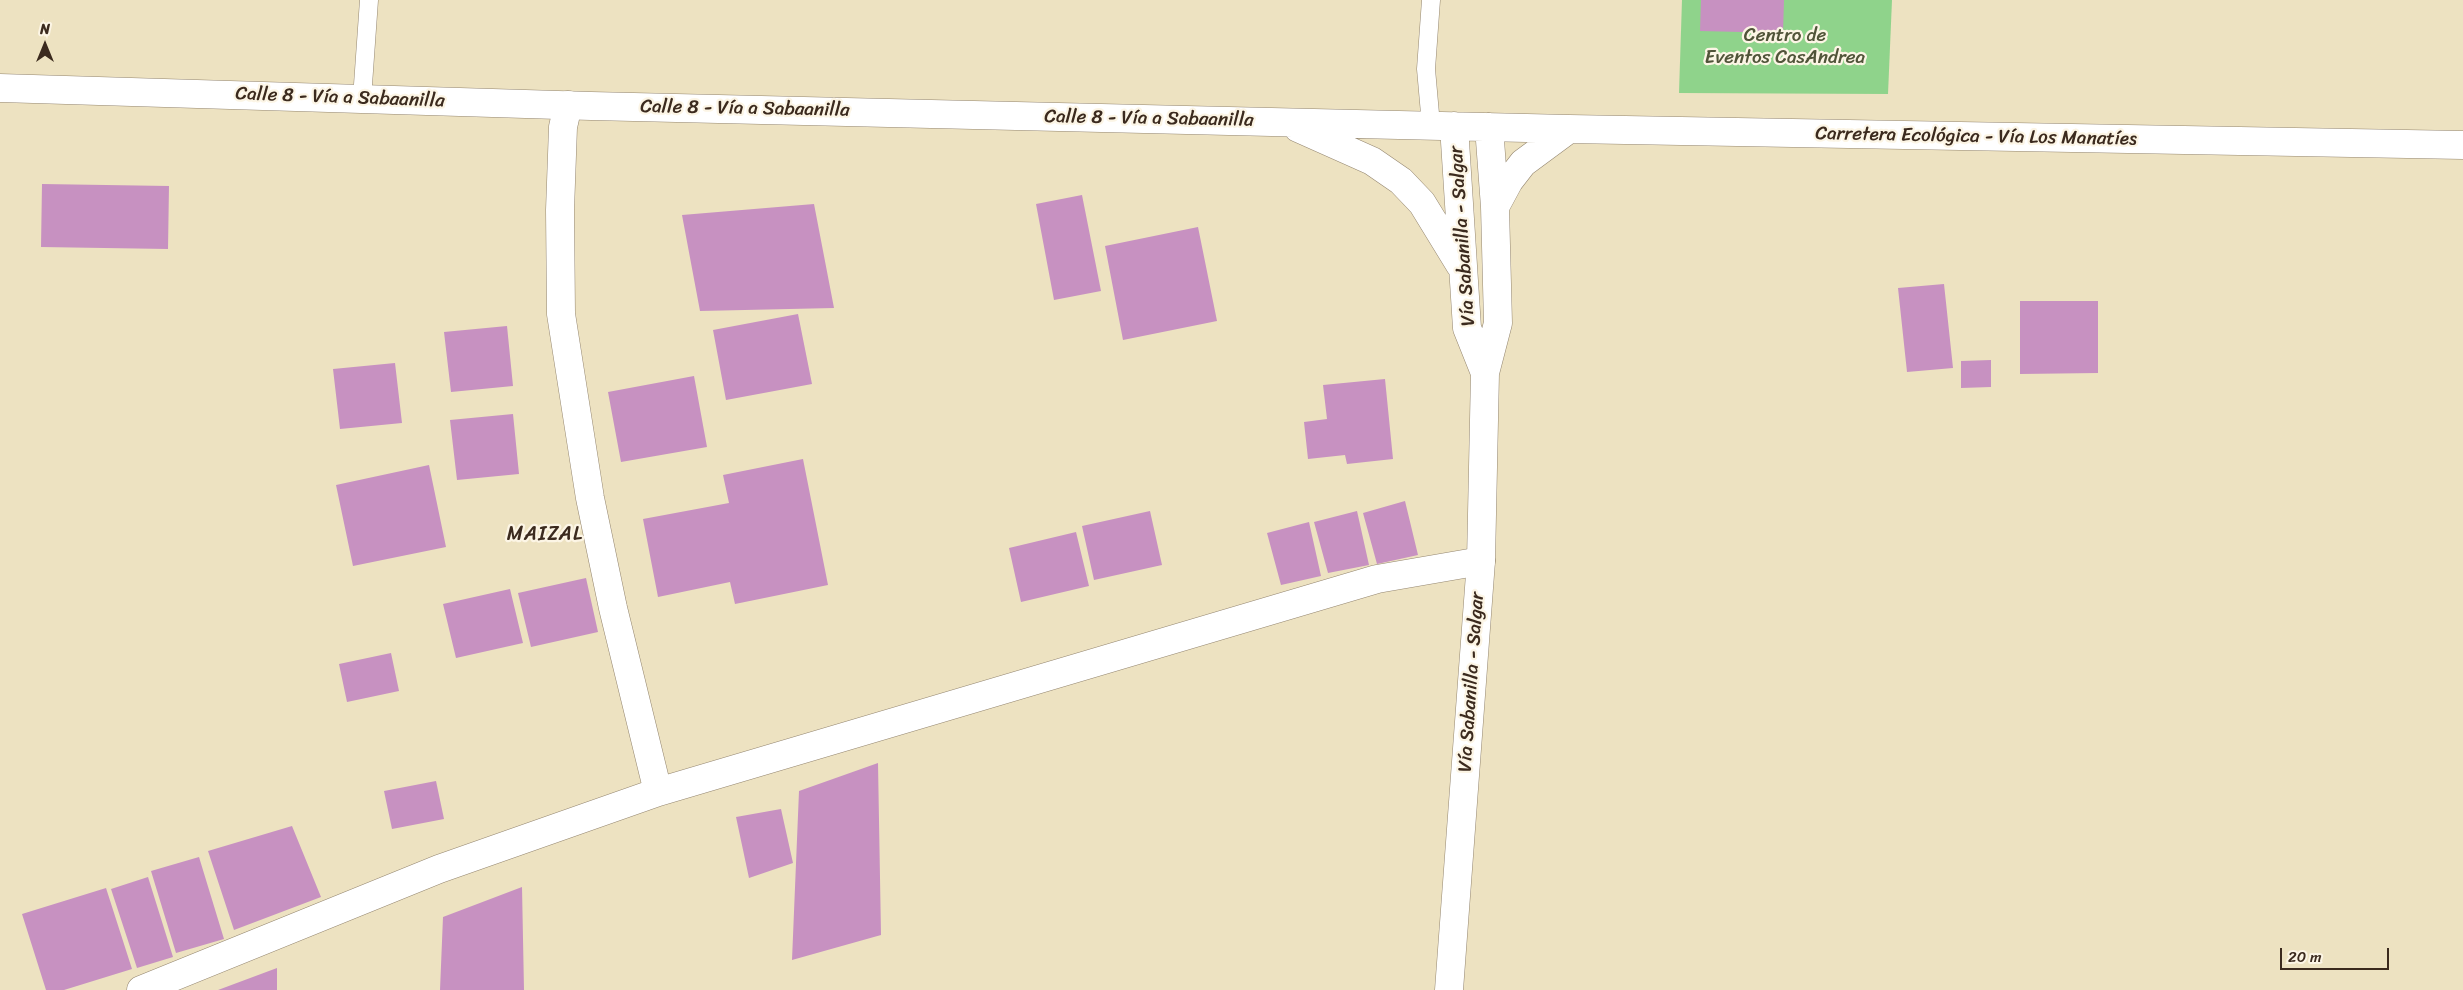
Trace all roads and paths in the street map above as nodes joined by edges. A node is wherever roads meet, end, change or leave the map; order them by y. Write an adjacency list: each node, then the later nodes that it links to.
1 (369, 0): 4 (lane)
2 (1430, 0): 7 (lane)
3 (0, 88): 4 (street, Calle 8 - Vía a Sabaanilla)
4 (362, 99): 5 (street, Calle 8 - Vía a Sabaanilla)
5 (568, 105): 6 (street, Calle 8 - Vía a Sabaanilla); 15 (street)
6 (1283, 122): 7 (street, Calle 8 - Vía a Sabaanilla); 12 (street)
7 (1443, 125): 8 (street, Calle 8 - Vía a Sabaanilla); 12 (street, Vía Sabanilla - Salgar)
8 (1489, 127): 9 (street, Carretera Ecológica - Vía Los Manatíes); 11 (street, Vía Sabanilla - Salgar)
9 (1569, 129): 10 (street, Carretera Ecológica - Vía Los Manatíes); 11 (street)
10 (2463, 145)
11 (1495, 206): 13 (street, Vía Sabanilla - Salgar)
12 (1463, 271): 13 (street, Vía Sabanilla - Salgar)
13 (1485, 373): 14 (street, Vía Sabanilla - Salgar)
14 (1481, 561): 15 (street); 17 (street, Vía Sabanilla - Salgar)
15 (658, 792): 16 (street)
16 (141, 990)
17 (1449, 990)

